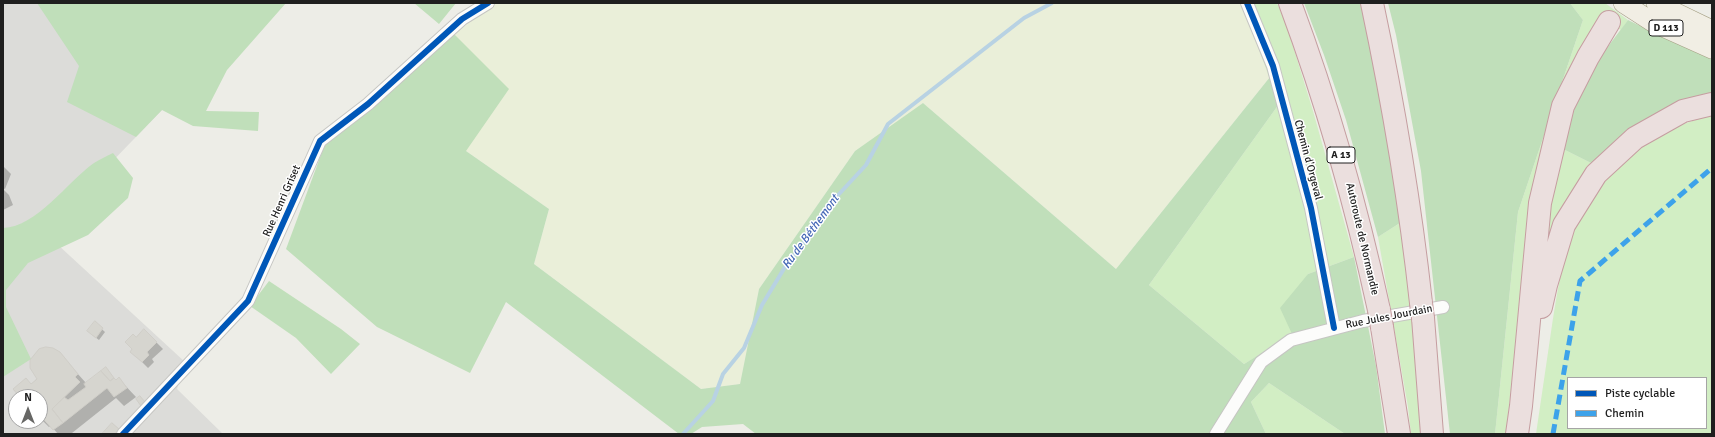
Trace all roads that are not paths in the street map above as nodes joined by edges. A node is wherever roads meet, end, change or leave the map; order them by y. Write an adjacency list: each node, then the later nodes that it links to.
1 (488, 3): 14 (street, Rue Henri Griset)
2 (1247, 3): 12 (street, Chemin d'Orgeval)
3 (1290, 3): 16 (highway, Autoroute de Normandie / A 13)
4 (1372, 3): 17 (highway)
5 (1623, 3): 9 (main road, D 113)
6 (1656, 3): 8 (main road, D 113)
7 (1609, 22): 13 (highway)
8 (1712, 30)
9 (1712, 48)
10 (1712, 104): 13 (highway)
11 (1442, 307): 12 (street, Rue Jules Jourdain)
12 (1334, 328): 15 (street, Rue Jules Jourdain)
13 (1521, 406): 18 (highway)
14 (123, 434)
15 (1216, 434)
16 (1399, 434)
17 (1432, 434)
18 (1517, 434)

